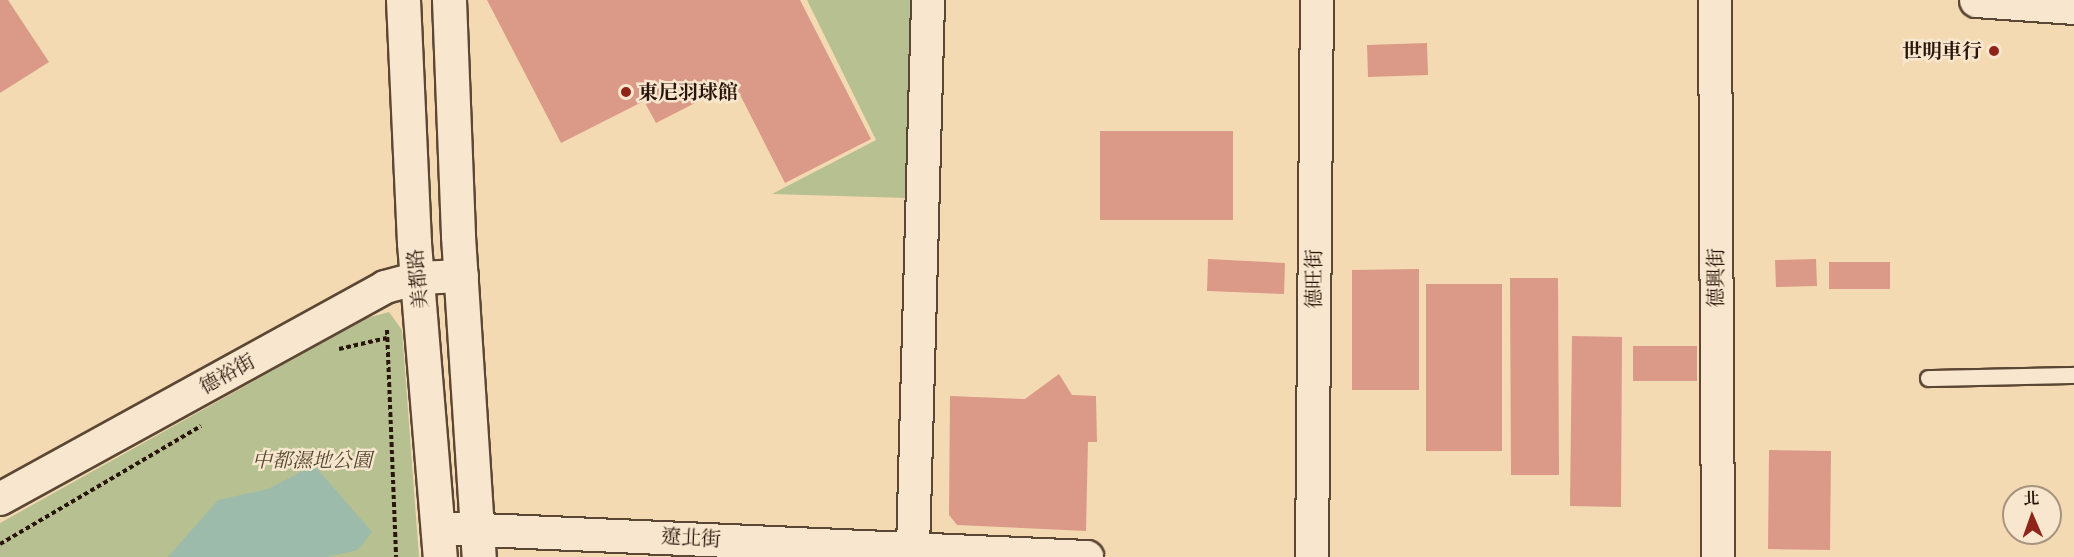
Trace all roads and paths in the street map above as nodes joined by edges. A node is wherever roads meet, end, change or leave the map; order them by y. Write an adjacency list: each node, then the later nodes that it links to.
1 (403, 0): 9 (street, 美都路)
2 (449, 0): 8 (street)
3 (927, 0): 20 (street)
4 (1317, 0): 24 (street, 德旺街)
5 (1715, 0): 25 (street, 德興街)
6 (1976, 0): 7 (street)
7 (2074, 7)
8 (462, 276): 9 (street, 德裕街); 18 (street)
9 (418, 278): 16 (street, 德裕街); 17 (street, 美都路)
10 (387, 330): 11 (path)
11 (387, 338): 12 (path); 22 (path)
12 (328, 354)
13 (2074, 375): 14 (lane)
14 (1928, 378)
15 (211, 420): 19 (path)
16 (0, 499)
17 (439, 542): 18 (street, 遼北街)
18 (478, 542): 20 (street, 遼北街)
19 (0, 544)
20 (913, 549): 21 (street, 遼北街)
21 (1017, 555): 23 (street, 遼北街)
22 (396, 557)
23 (1087, 557)
24 (1312, 557)
25 (1718, 557)

